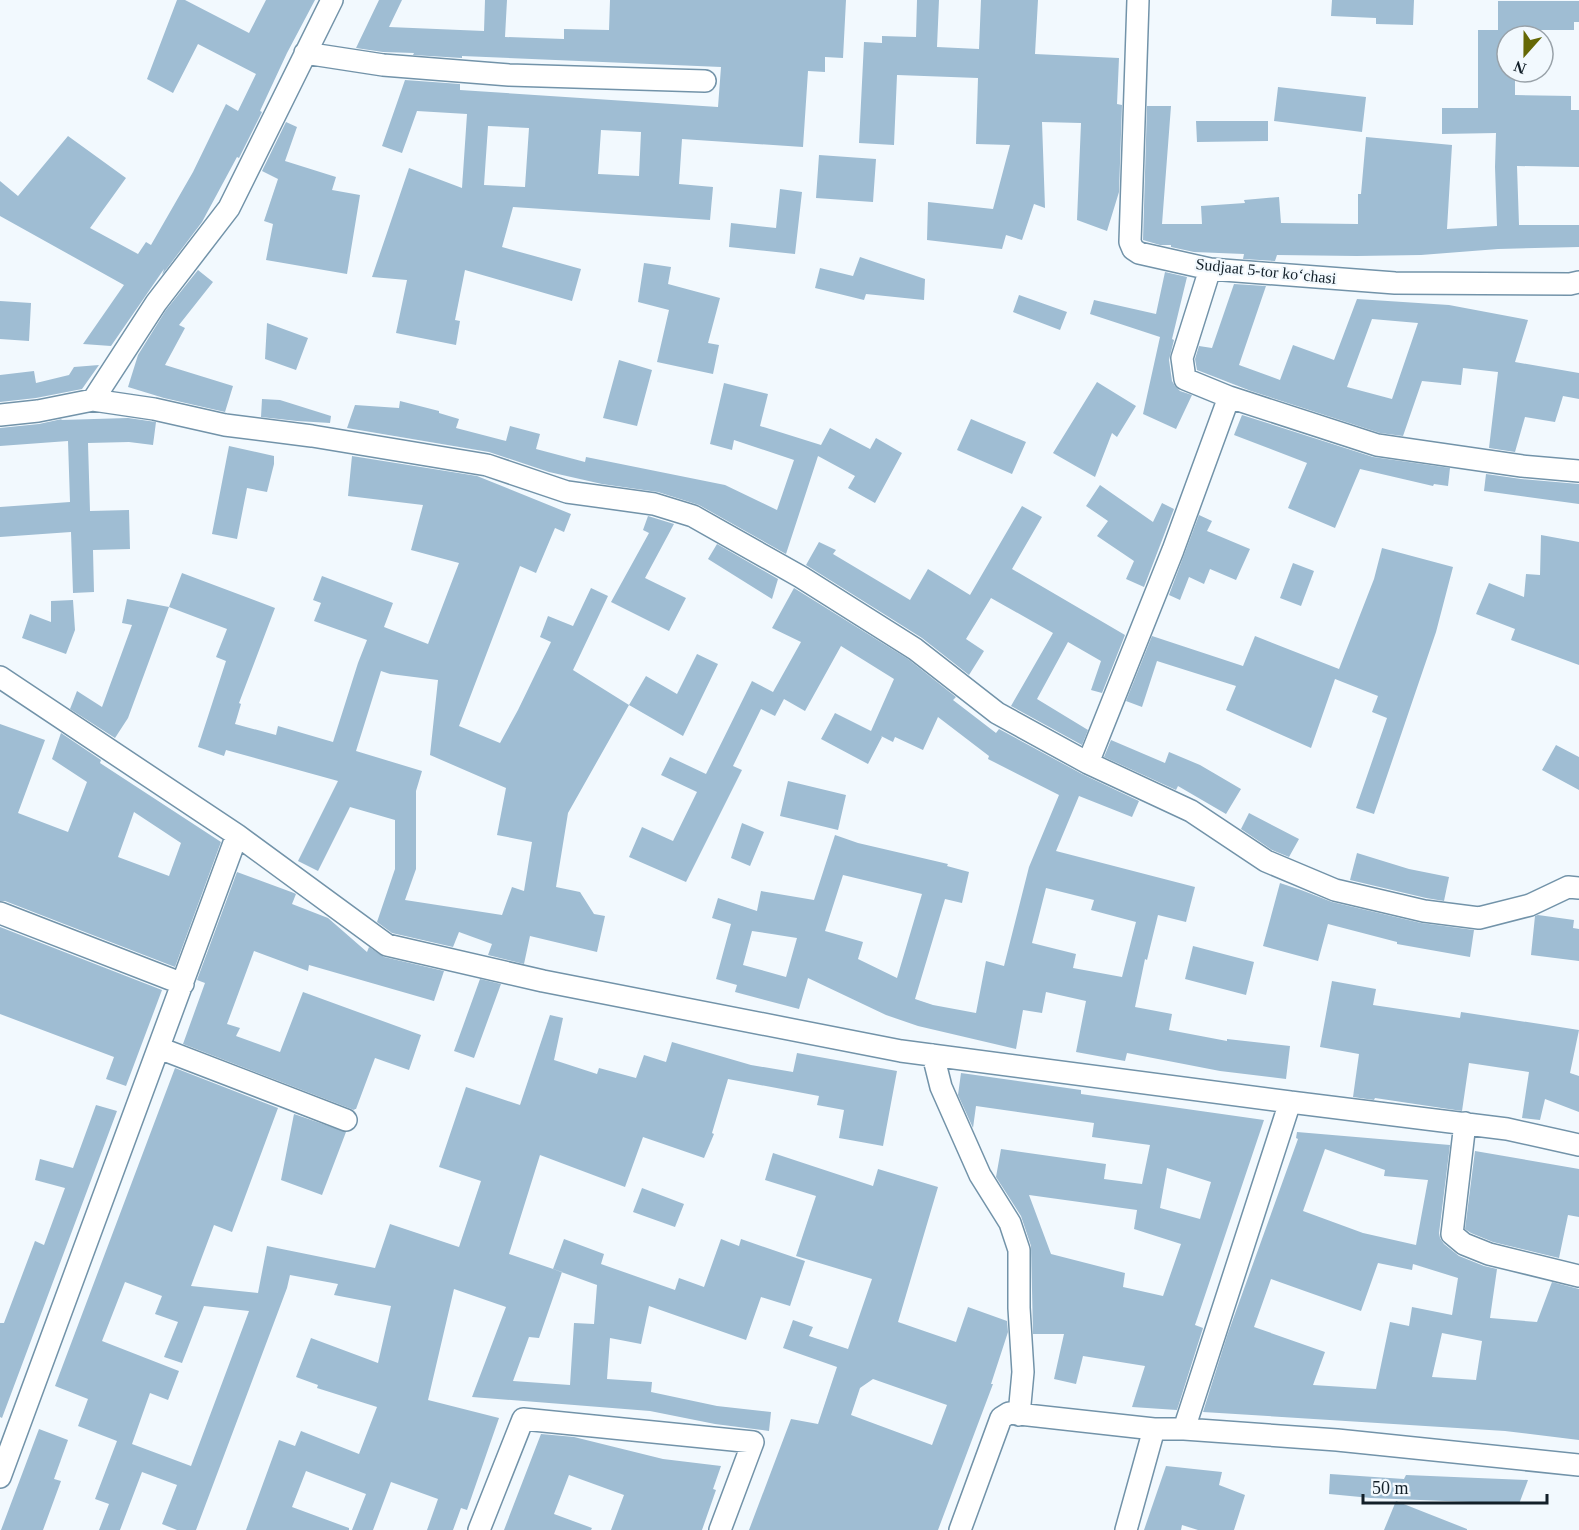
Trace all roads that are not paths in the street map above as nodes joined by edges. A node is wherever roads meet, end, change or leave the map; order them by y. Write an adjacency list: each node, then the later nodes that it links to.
1 (332, 0): 3 (street)
2 (1138, 0): 5 (street, Sudjaat 5-tor koʻchasi)
3 (304, 53): 4 (street); 8 (street)
4 (705, 81)
5 (1210, 269): 6 (street, Sudjaat 5-tor koʻchasi); 7 (street)
6 (1579, 282)
7 (1229, 398): 10 (street); 12 (street)
8 (93, 400): 9 (street); 12 (street)
9 (0, 415)
10 (1579, 471)
11 (0, 677): 13 (street)
12 (1088, 763): 14 (street)
13 (237, 835): 16 (street); 18 (street)
14 (1576, 883)
15 (0, 913): 16 (street)
16 (183, 984): 17 (street)
17 (159, 1048): 20 (street); 28 (street)
18 (933, 1055): 19 (street); 24 (street)
19 (1290, 1102): 21 (street); 26 (street)
20 (346, 1120)
21 (1465, 1123): 22 (street); 23 (street)
22 (1579, 1145)
23 (1579, 1276)
24 (1019, 1415): 25 (street); 31 (street)
25 (1154, 1429): 26 (street); 32 (street)
26 (1184, 1429): 27 (street)
27 (1579, 1465)
28 (0, 1477)
29 (479, 1530): 30 (street)
30 (720, 1530)
31 (960, 1530)
32 (1126, 1530)

